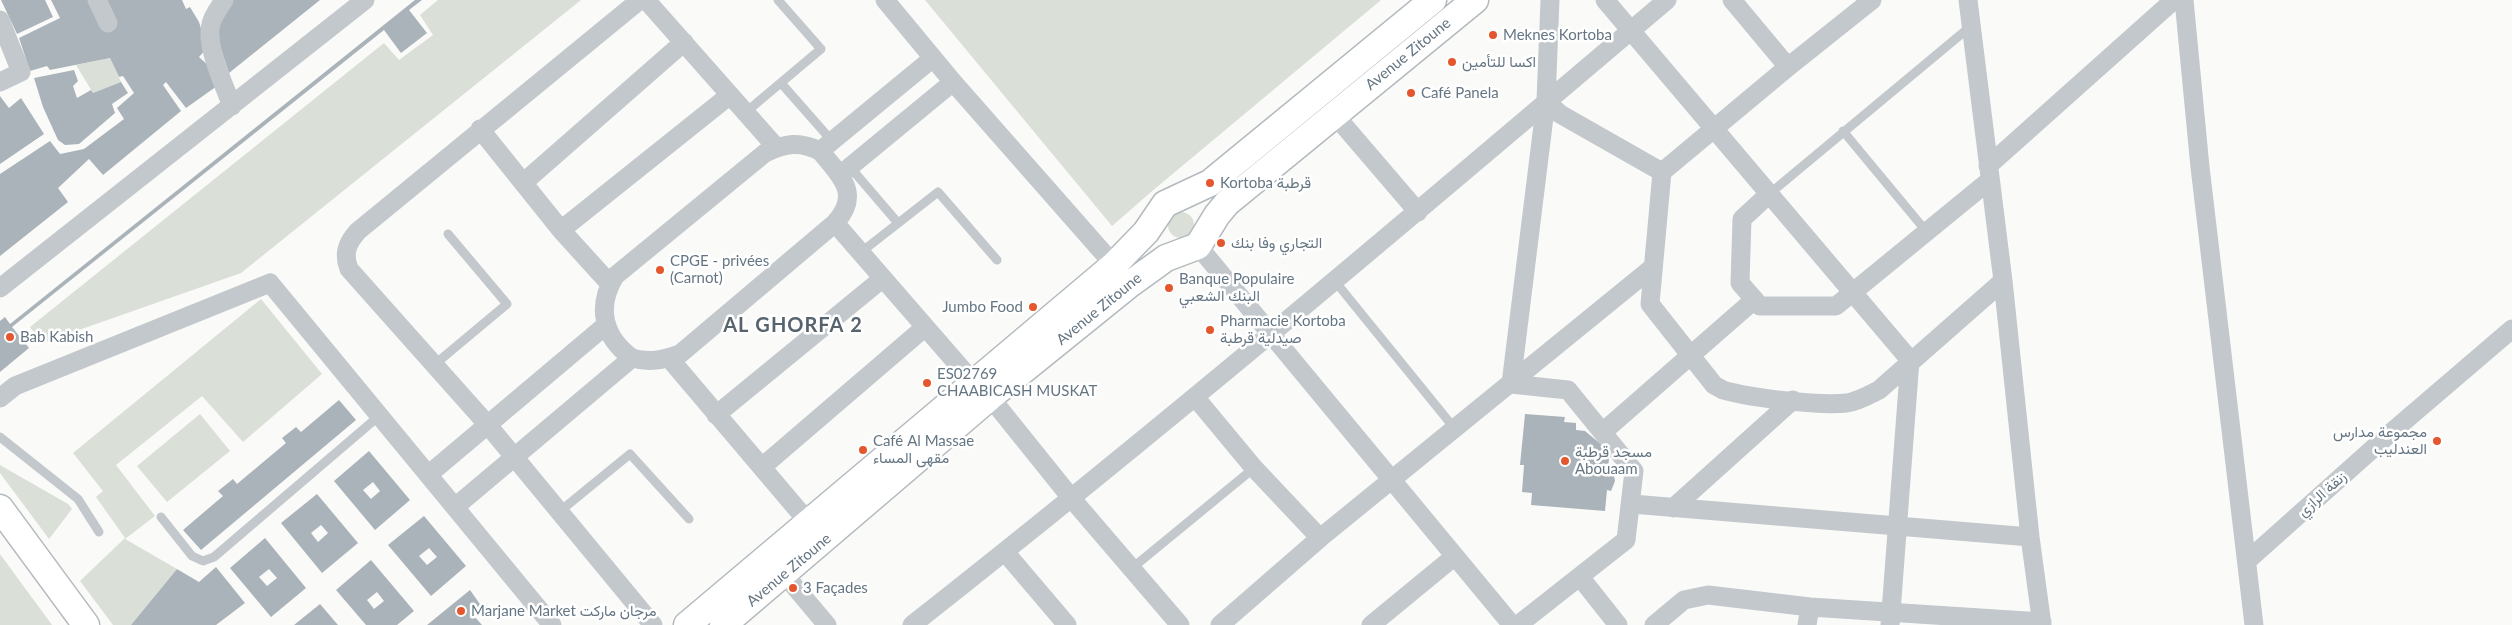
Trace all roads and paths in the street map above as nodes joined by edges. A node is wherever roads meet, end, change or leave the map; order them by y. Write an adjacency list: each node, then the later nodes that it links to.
1 (97, 0): 19 (street)
2 (224, 0): 30 (street)
3 (365, 0): 30 (street)
4 (640, 0): 33 (street)
5 (646, 0): 22 (street)
6 (778, 0): 27 (lane)
7 (885, 0): 23 (street)
8 (1433, 0): 43 (main road, Avenue Zitoune)
9 (1474, 0): 32 (main road, Avenue Zitoune)
10 (1550, 0): 29 (street)
11 (1605, 0): 21 (street)
12 (1667, 0): 21 (street)
13 (1732, 0): 24 (street)
14 (1968, 0): 20 (street)
15 (2174, 0): 40 (street)
16 (2184, 0): 102 (street)
17 (1861, 3): 24 (street)
18 (0, 20): 25 (street)
19 (108, 23)
20 (1971, 26): 35 (lane); 40 (street)
21 (1631, 31): 29 (street); 34 (street)
22 (684, 42): 28 (street); 41 (street)
23 (933, 58): 26 (street); 36 (street)
24 (1788, 67): 34 (street)
25 (0, 82)
26 (953, 82): 38 (street); 53 (street)
27 (781, 83): 31 (lane); 36 (lane)
28 (730, 95): 31 (street); 47 (street)
29 (1546, 101): 39 (street); 44 (street); 71 (street)
30 (232, 106): 59 (street)
31 (746, 112): 37 (street)
32 (1334, 114): 44 (street); 50 (main road, Avenue Zitoune)
33 (480, 129): 41 (street); 70 (street)
34 (1713, 131): 39 (street); 42 (street)
35 (1844, 131): 42 (lane); 48 (lane)
36 (826, 146): 37 (street); 38 (street)
37 (776, 147): 58 (street)
38 (845, 171): 45 (street); 46 (lane)
39 (1662, 172): 54 (street)
40 (1989, 173): 48 (street); 57 (street)
41 (524, 183): 47 (street)
42 (1768, 195): 60 (street); 61 (street)
43 (1164, 208): 50 (main road); 50 (main road); 53 (main road, Avenue Zitoune)
44 (1418, 212): 56 (street)
45 (835, 223): 51 (street); 68 (street)
46 (898, 223): 51 (lane); 52 (lane)
47 (561, 230): 58 (street)
48 (1926, 231): 60 (street)
49 (448, 234): 70 (lane)
50 (1196, 242): 65 (street); 72 (main road, Avenue Zitoune)
51 (860, 253): 55 (street)
52 (997, 260)
53 (1114, 265): 72 (main road, Avenue Zitoune)
54 (1653, 267): 66 (street); 71 (street)
55 (882, 279): 63 (street); 76 (street)
56 (1333, 280): 65 (street); 79 (lane)
57 (2003, 281): 69 (street); 98 (street)
58 (610, 284): 62 (street)
59 (0, 288)
60 (1851, 292): 61 (street); 69 (street)
61 (1754, 300): 66 (street)
62 (606, 325): 67 (street); 78 (street)
63 (924, 328): 72 (street); 83 (street)
64 (2512, 330): 102 (street, زنقة الرازي)
65 (1270, 333): 73 (street); 86 (street)
66 (1692, 356): 75 (street); 80 (street)
67 (632, 358): 68 (street); 82 (street)
68 (669, 358): 76 (street)
69 (1910, 360): 75 (street); 96 (street)
70 (434, 364): 78 (street)
71 (1511, 384): 79 (street); 80 (street)
72 (982, 390): 87 (street); 95 (main road, Avenue Zitoune); 104 (main road, Avenue Zitoune)
73 (1195, 397): 84 (street); 87 (street)
74 (0, 398): 77 (street)
75 (1793, 400): 91 (street)
76 (716, 415): 83 (street)
77 (379, 416): 85 (street); 93 (lane)
78 (487, 424): 82 (street); 85 (street)
79 (1455, 430): 86 (street)
80 (1604, 431): 88 (street)
81 (0, 436): 97 (lane)
82 (514, 456): 89 (street); 92 (street)
83 (762, 467): 95 (street)
84 (1254, 468): 99 (street); 103 (lane)
85 (428, 475): 89 (street)
86 (1392, 480): 99 (street); 101 (street)
87 (1072, 499): 100 (street); 103 (street)
88 (1632, 504): 91 (street); 105 (street)
89 (455, 507): 110 (street)
90 (0, 508): 109 (main road)
91 (1673, 508): 96 (street)
92 (559, 512): 94 (lane); 111 (street)
93 (161, 518)
94 (689, 519)
95 (809, 523): 112 (main road, Avenue Zitoune)
96 (1898, 526): 98 (street); 107 (street)
97 (99, 532)
98 (2030, 537): 108 (street)
99 (1320, 538): 118 (street)
100 (1006, 552): 115 (street); 116 (street)
101 (1455, 556): 119 (street); 120 (street)
102 (2247, 561): 124 (street)
103 (1131, 569): 117 (street)
104 (784, 574): 113 (main road, Avenue Zitoune); 114 (street)
105 (1580, 577): 121 (street); 122 (street)
106 (1809, 616): 107 (street); 123 (street)
107 (1890, 619): 108 (street)
108 (2042, 623)
109 (86, 625)
110 (552, 625)
111 (653, 625)
112 (687, 625)
113 (723, 625)
114 (828, 625)
115 (912, 625)
116 (1067, 625)
117 (1180, 625)
118 (1220, 625)
119 (1372, 625)
120 (1512, 625)
121 (1518, 625)
122 (1618, 625)
123 (1654, 625)
124 (2254, 625)

